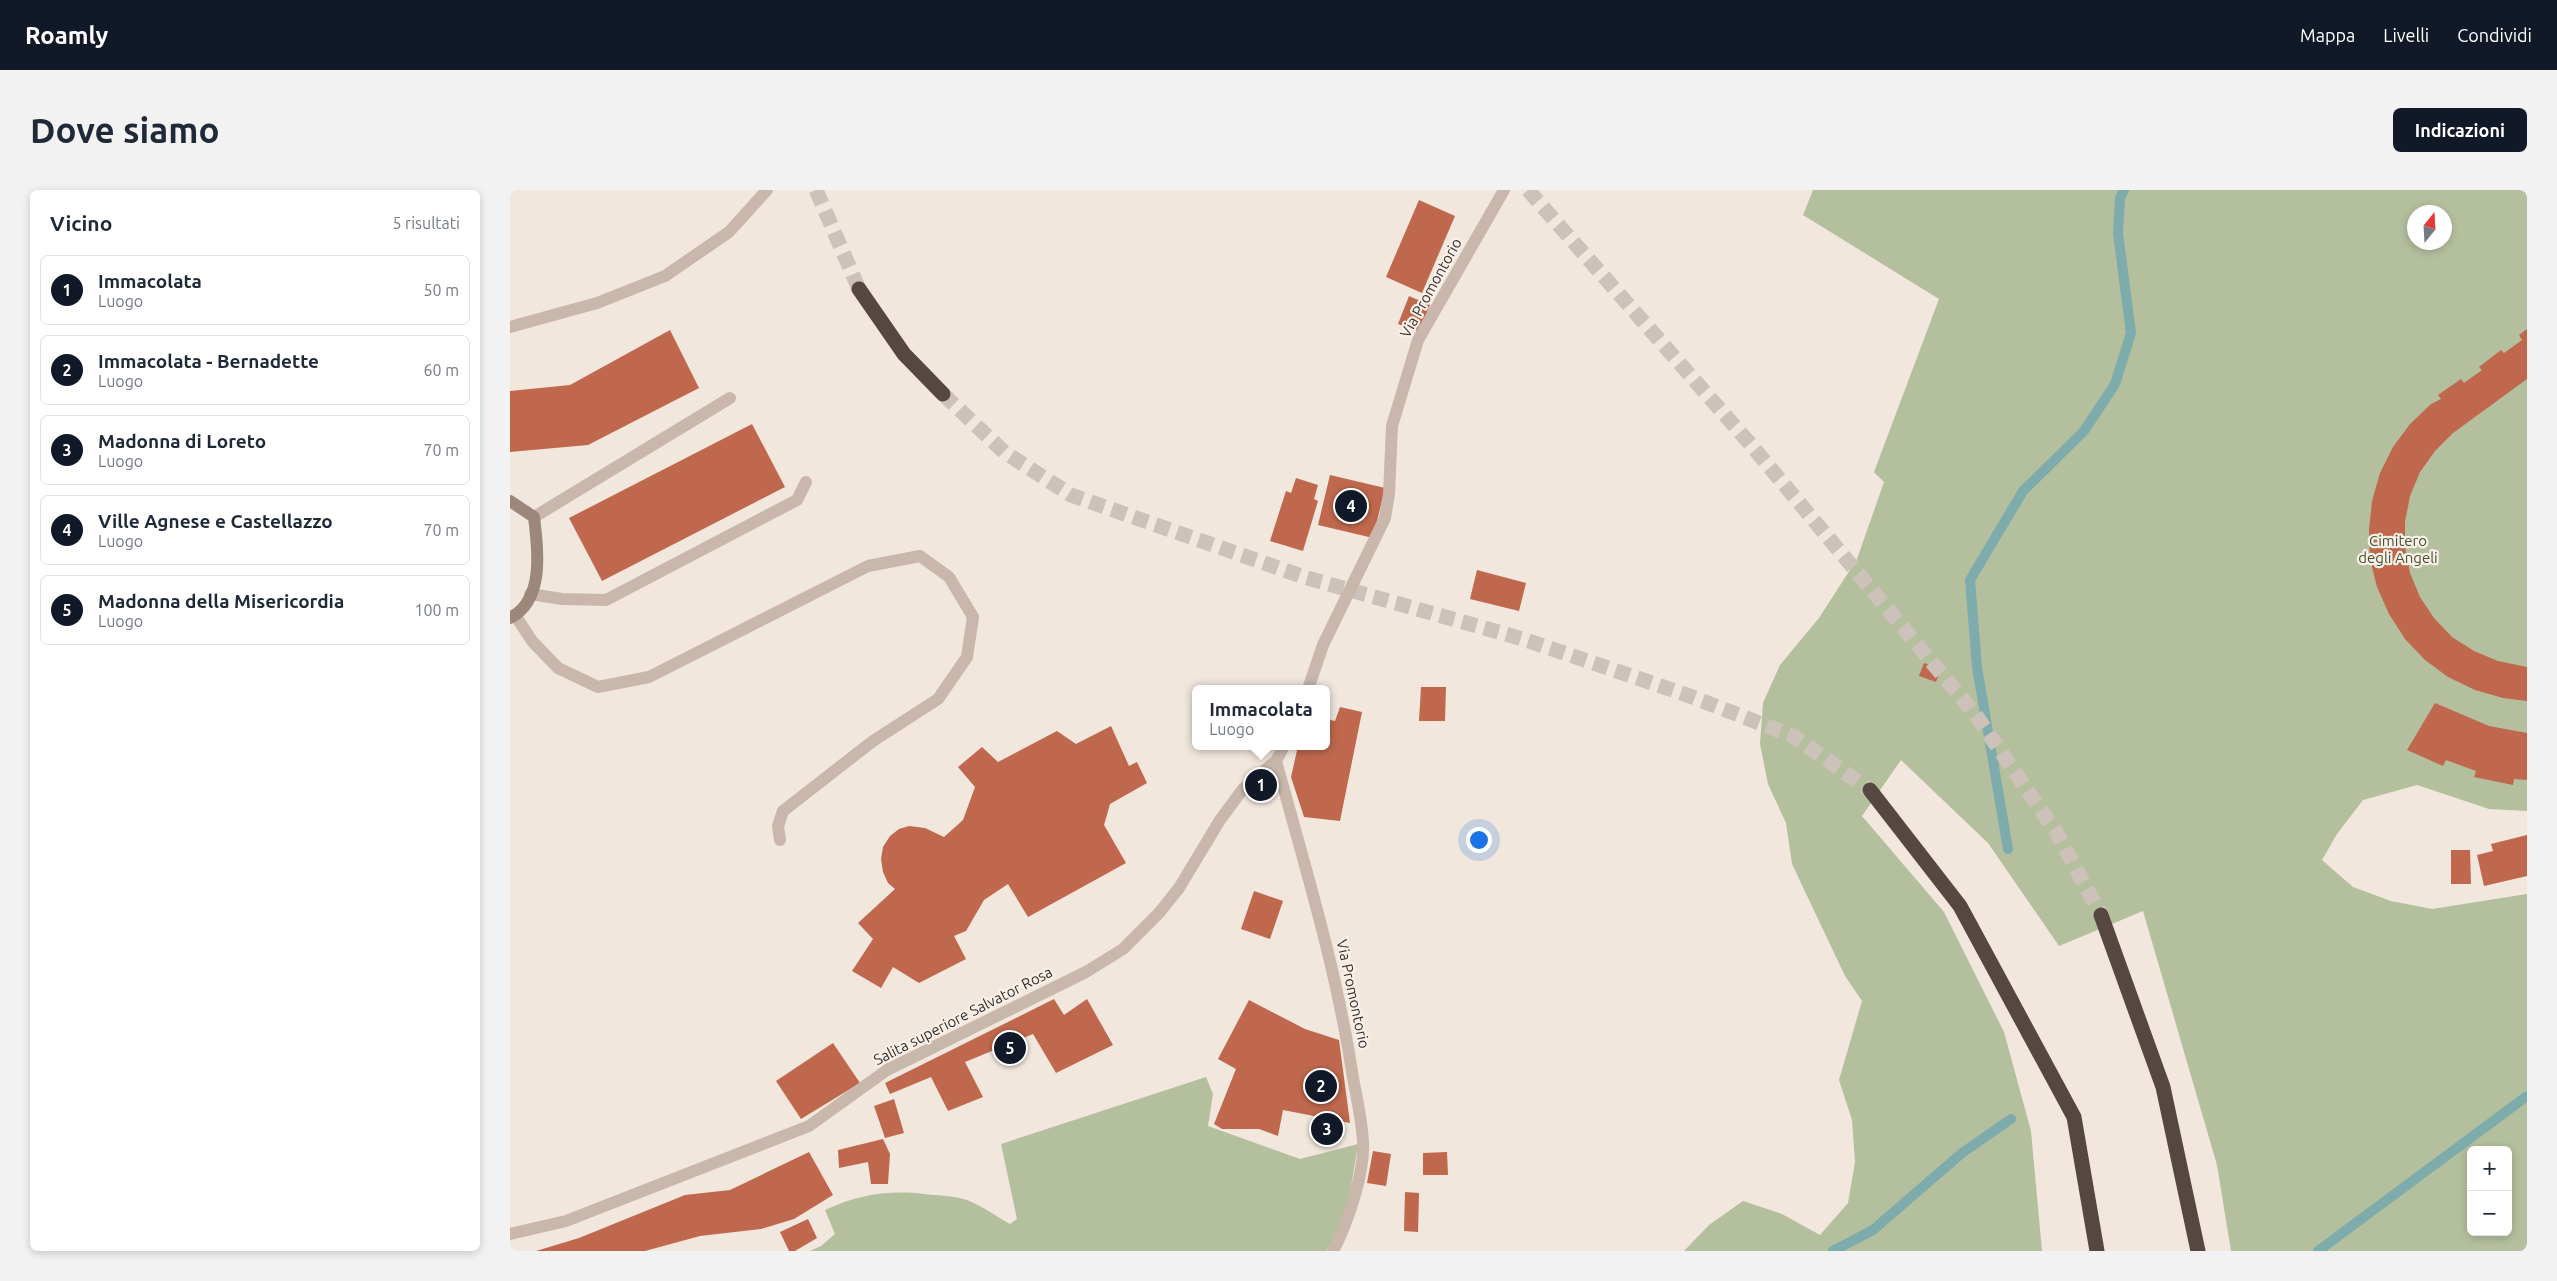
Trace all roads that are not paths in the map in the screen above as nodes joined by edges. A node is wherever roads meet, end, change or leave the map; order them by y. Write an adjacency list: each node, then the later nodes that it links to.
1 (767, 190): 4 (street)
2 (1504, 190): 12 (street, Via Promontorio)
3 (860, 289): 5 (highway)
4 (510, 327)
5 (943, 394)
6 (730, 398): 9 (street)
7 (806, 482): 10 (street)
8 (510, 501): 9 (street)
9 (534, 517): 10 (street)
10 (530, 594): 11 (street)
11 (513, 617): 16 (street)
12 (1309, 685)
13 (1282, 750): 14 (street)
14 (1276, 761): 18 (street, Salita superiore Salvator Rosa); 19 (street, Via Promontorio)
15 (1870, 790): 20 (highway)
16 (780, 840)
17 (2101, 916): 21 (highway)
18 (510, 1234)
19 (1333, 1251)
20 (2097, 1251)
21 (2198, 1251)

